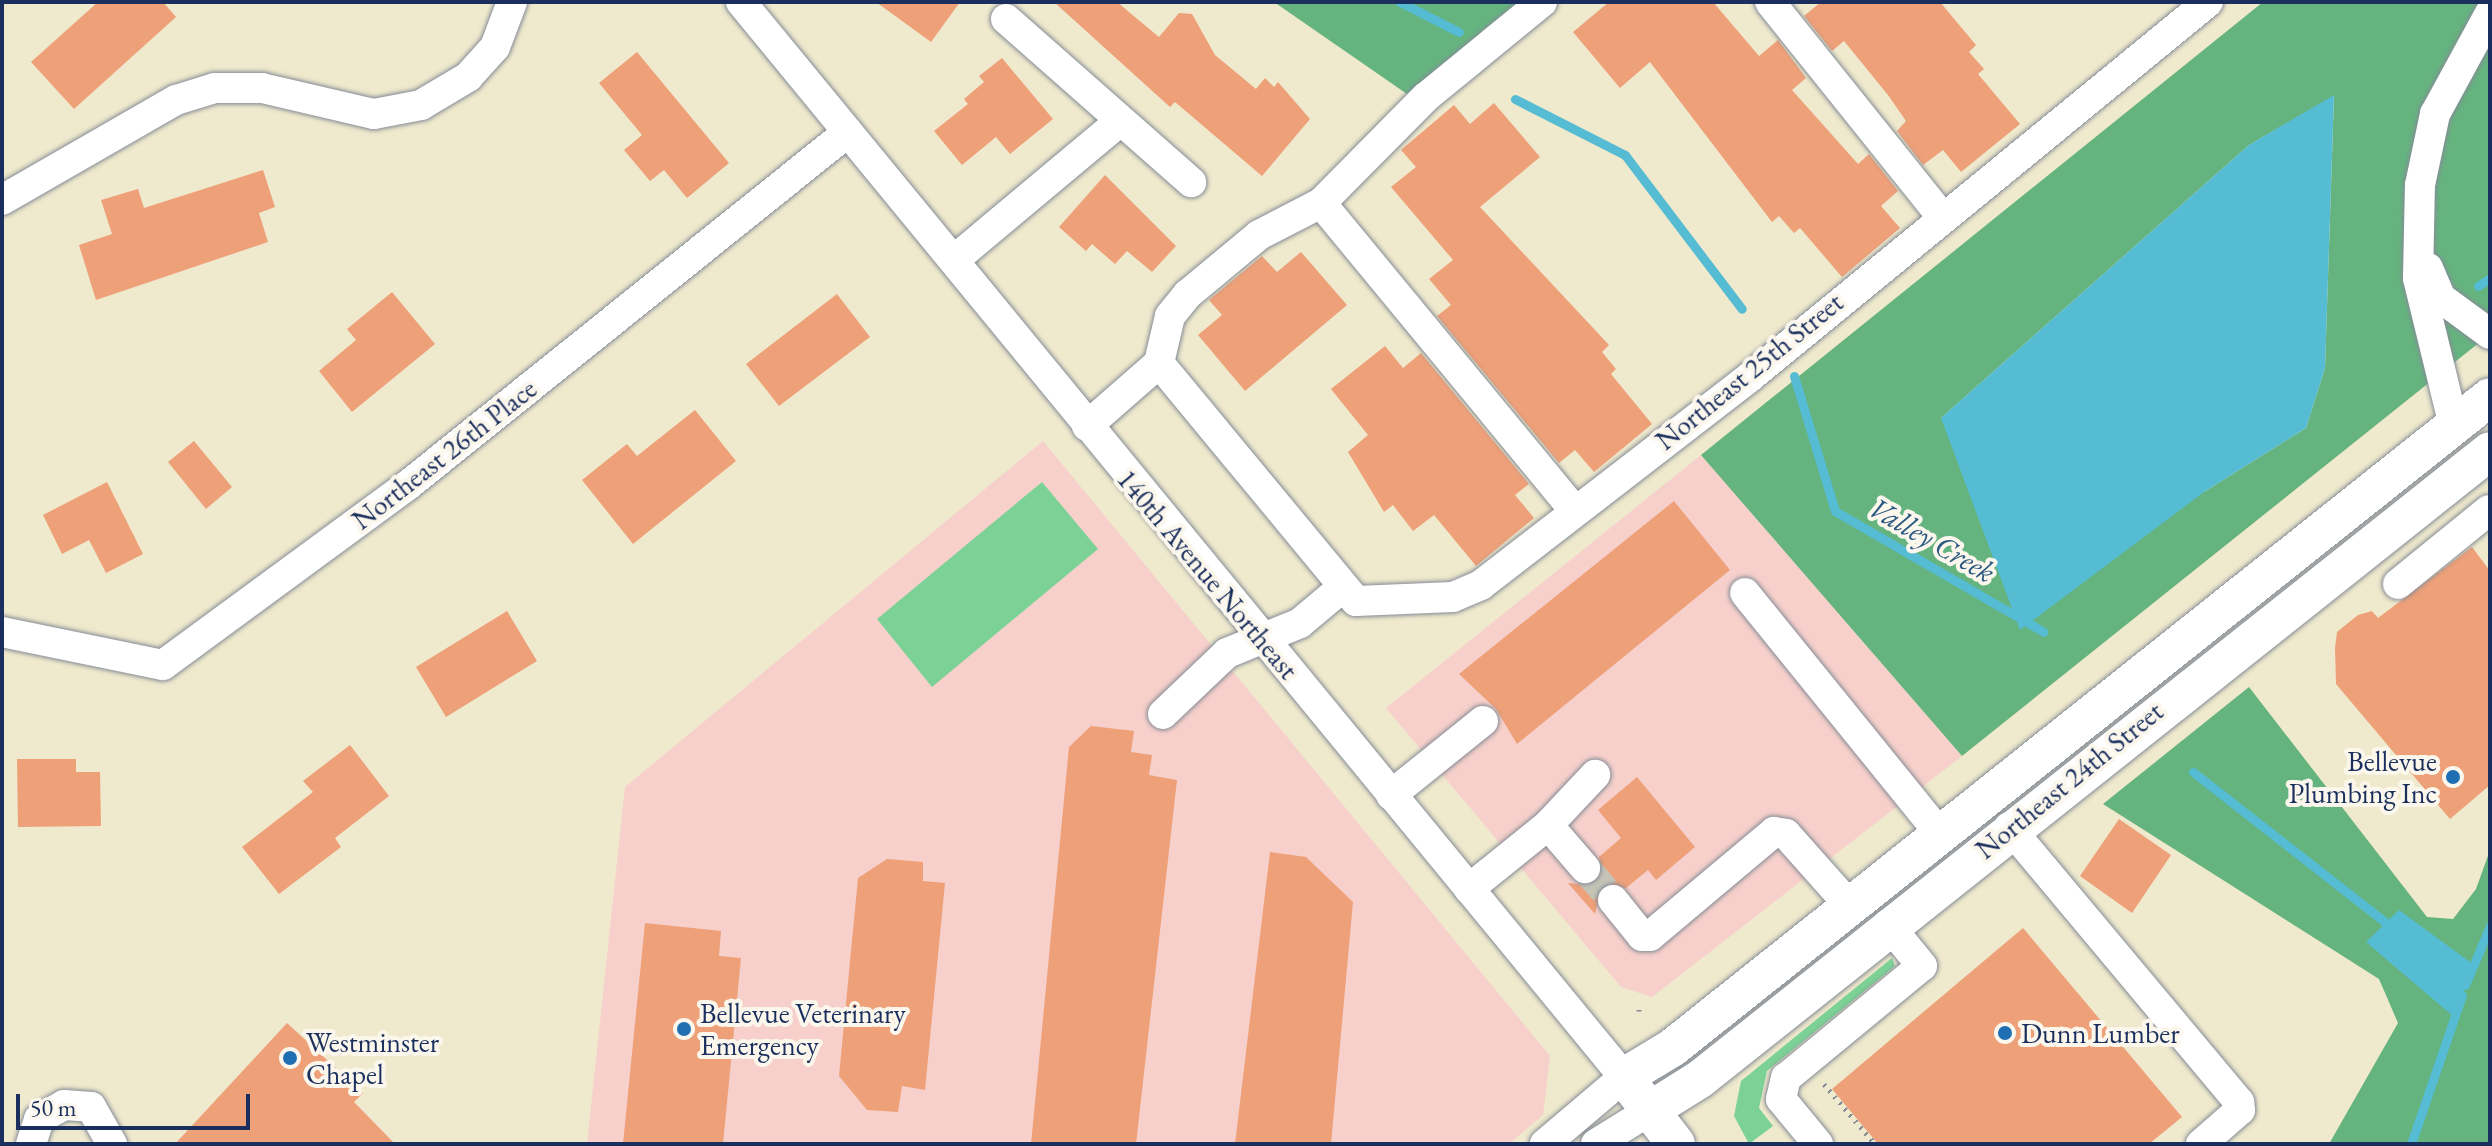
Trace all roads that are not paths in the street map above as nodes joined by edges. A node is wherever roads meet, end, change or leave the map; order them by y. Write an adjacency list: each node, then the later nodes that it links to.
1 (512, 2): 11 (street)
2 (741, 2): 9 (street, 140th Avenue Northeast)
3 (1542, 2): 12 (street)
4 (1770, 2): 13 (street)
5 (2208, 2): 13 (street, Northeast 25th Street)
6 (2490, 13): 14 (street)
7 (1006, 19): 8 (street)
8 (1120, 121): 10 (street); 15 (street)
9 (848, 132): 15 (street, 140th Avenue Northeast); 28 (street, Northeast 26th Place)
10 (1191, 182)
11 (2, 200)
12 (1321, 203): 17 (street); 22 (street)
13 (1942, 217): 22 (street, Northeast 25th Street)
14 (2418, 244): 16 (street); 20 (street)
15 (954, 260): 19 (street, 140th Avenue Northeast)
16 (2490, 334)
17 (1159, 363): 19 (street); 26 (street)
18 (2490, 397): 20 (main road)
19 (1087, 426): 29 (street, 140th Avenue Northeast)
20 (2454, 426): 24 (main road); 36 (main road)
21 (2479, 459): 23 (street); 24 (main road, Northeast 24th Street)
22 (1574, 510): 26 (street, Northeast 25th Street)
23 (2490, 510): 25 (street)
24 (2341, 566): 35 (main road, Northeast 24th Street)
25 (2398, 584)
26 (1343, 587): 29 (street)
27 (1745, 593): 36 (street)
28 (2, 632)
29 (1261, 639): 30 (street); 33 (street, 140th Avenue Northeast)
30 (1163, 714)
31 (1483, 721): 33 (street)
32 (1595, 775): 34 (street)
33 (1391, 795): 38 (street, 140th Avenue Northeast)
34 (1548, 825): 37 (street); 38 (street)
35 (2009, 827): 41 (main road, Northeast 24th Street); 50 (street)
36 (1940, 834): 40 (main road)
37 (1585, 868)
38 (1469, 889): 42 (street, 140th Avenue Northeast)
39 (1613, 900): 40 (street)
40 (1850, 906): 42 (main road)
41 (1888, 924): 43 (main road, Northeast 24th Street); 49 (street)
42 (1624, 1077): 43 (main road, 140th Avenue Northeast); 46 (street)
43 (1649, 1111): 47 (street); 48 (main road, 140th Avenue Northeast)
44 (31, 1144): 45 (street)
45 (112, 1144)
46 (1545, 1144)
47 (1596, 1144)
48 (1676, 1144)
49 (1818, 1144)
50 (2201, 1144)

